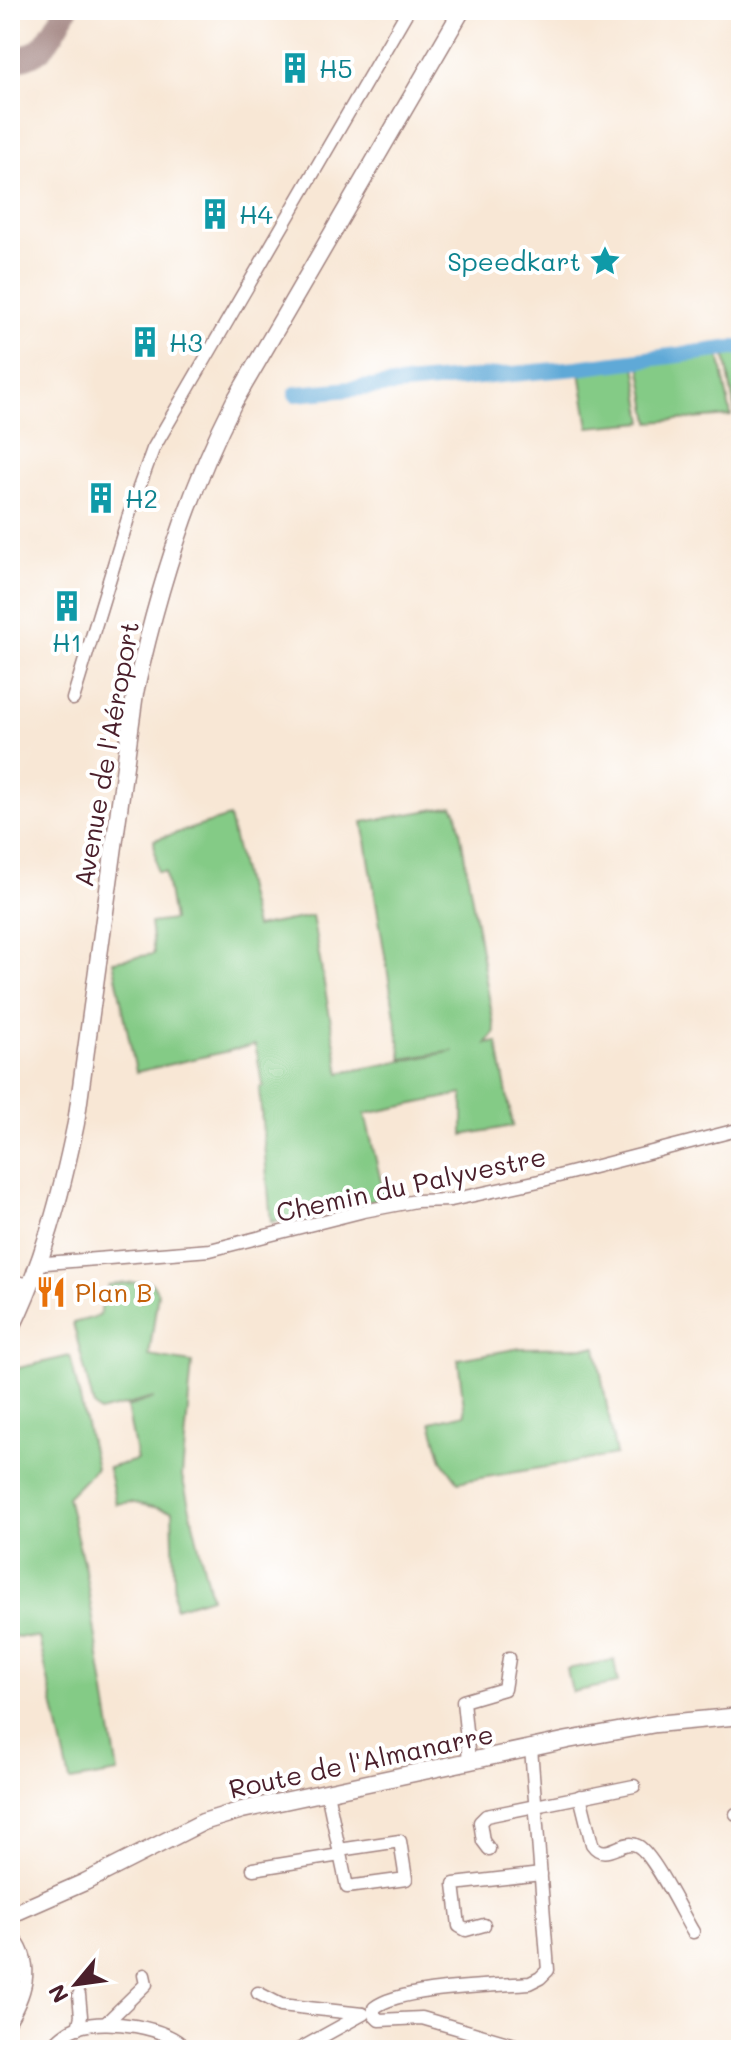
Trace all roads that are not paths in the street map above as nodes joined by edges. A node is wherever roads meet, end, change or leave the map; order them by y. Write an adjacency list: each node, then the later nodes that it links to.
1 (408, 10): 3 (street)
2 (462, 10): 5 (main road, Avenue de l'Aéroport)
3 (73, 699)
4 (741, 1129): 5 (street, Chemin du Palyvestre)
5 (40, 1261): 7 (main road, Avenue de l'Aéroport)
6 (10, 1281): 7 (street)
7 (31, 1285): 8 (main road, Avenue de l'Aéroport)
8 (10, 1331)
9 (509, 1658): 12 (street)
10 (741, 1716): 11 (main road, Route de l'Almanarre)
11 (531, 1748): 12 (main road, Route de l'Almanarre); 16 (street)
12 (469, 1760): 14 (main road, Route de l'Almanarre)
13 (634, 1786): 15 (street)
14 (327, 1792): 18 (street); 21 (main road, Route de l'Almanarre)
15 (580, 1796): 16 (street); 23 (street)
16 (537, 1804): 17 (street); 20 (street)
17 (489, 1849)
18 (340, 1852): 18 (street); 19 (street)
19 (253, 1869)
20 (541, 1874): 22 (street); 28 (street)
21 (12, 1915): 24 (street)
22 (484, 1925)
23 (693, 1932)
24 (13, 1936): 29 (street)
25 (144, 1975): 30 (street)
26 (258, 1993): 28 (street)
27 (79, 1995): 31 (street)
28 (368, 2014): 34 (street); 35 (street)
29 (10, 2020)
30 (107, 2022): 31 (street); 33 (street)
31 (78, 2028): 32 (street)
32 (48, 2050)
33 (187, 2050)
34 (298, 2050)
35 (532, 2050)

